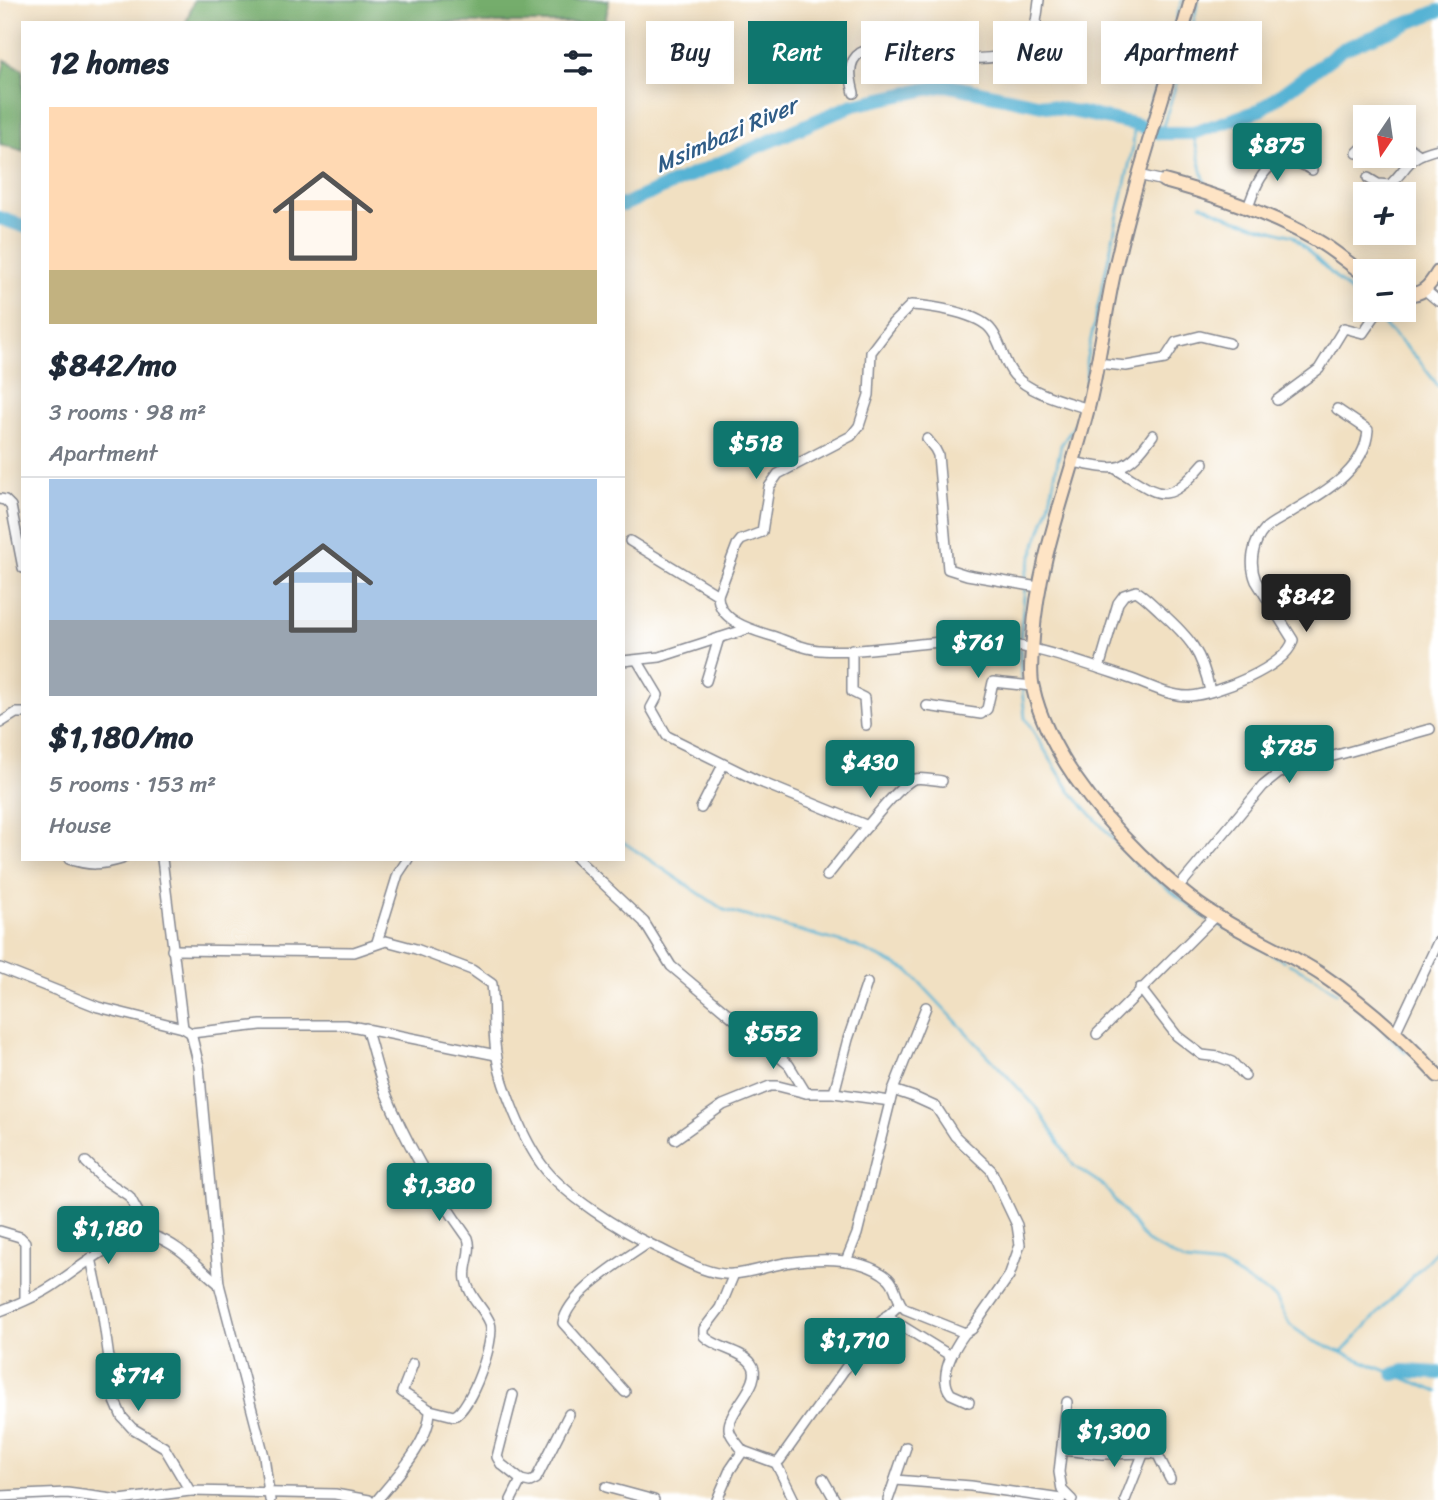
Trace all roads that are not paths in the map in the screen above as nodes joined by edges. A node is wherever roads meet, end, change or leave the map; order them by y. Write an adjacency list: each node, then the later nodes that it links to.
1 (1040, 0): 3 (street)
2 (1191, 0): 7 (main road)
3 (854, 93)
4 (1438, 149): 5 (street)
5 (1418, 154): 8 (street)
6 (1312, 170): 10 (street)
7 (1138, 175): 9 (street); 18 (main road)
8 (1368, 178)
9 (1164, 181): 10 (main road)
10 (1248, 208): 11 (main road)
11 (1353, 266)
12 (1438, 272): 13 (main road)
13 (1425, 290): 14 (main road); 15 (street)
14 (1416, 294)
15 (1438, 301)
16 (1371, 322): 19 (street)
17 (1229, 343): 18 (street)
18 (1097, 363): 20 (main road)
19 (1278, 400)
20 (1088, 409): 24 (main road); 31 (street)
21 (1336, 410): 41 (street)
22 (1153, 435): 26 (street)
23 (927, 439): 30 (street)
24 (1073, 461): 26 (street); 30 (main road)
25 (1204, 463): 26 (street)
26 (1116, 468)
27 (0, 499): 29 (street)
28 (630, 541): 31 (street)
29 (21, 558)
30 (1038, 587): 35 (main road)
31 (718, 595): 32 (street)
32 (747, 629): 33 (street); 34 (street)
33 (719, 638): 36 (street); 39 (street)
34 (852, 649): 35 (street); 45 (street)
35 (1032, 649): 38 (street); 40 (main road)
36 (638, 660): 37 (street); 47 (street)
37 (625, 661)
38 (1099, 668): 41 (street); 41 (street)
39 (706, 681)
40 (1032, 686): 42 (street); 57 (main road)
41 (1210, 691)
42 (927, 706)
43 (21, 713): 44 (street)
44 (0, 723)
45 (866, 725)
46 (1430, 729): 57 (street)
47 (723, 765): 49 (street); 50 (street)
48 (942, 781): 50 (street)
49 (701, 808)
50 (868, 826): 56 (street)
51 (74, 861): 52 (street)
52 (116, 861)
53 (162, 861): 61 (street)
54 (407, 861): 59 (street)
55 (579, 861): 74 (street)
56 (827, 876)
57 (1178, 888): 58 (main road)
58 (1215, 916): 64 (street); 68 (main road)
59 (377, 942): 61 (street); 70 (street)
60 (1438, 942): 68 (street)
61 (172, 950): 67 (street)
62 (0, 968): 67 (street)
63 (867, 983): 75 (street)
64 (1140, 988): 69 (street); 71 (street)
65 (926, 1007): 73 (street)
66 (366, 1028): 67 (street); 70 (street); 97 (street)
67 (187, 1031): 85 (street)
68 (1395, 1033): 72 (main road)
69 (1097, 1034)
70 (496, 1055): 81 (street)
71 (1245, 1076)
72 (1438, 1076)
73 (893, 1090): 76 (street); 90 (street)
74 (806, 1093): 75 (street); 77 (street)
75 (834, 1093): 76 (street)
76 (890, 1101): 83 (street)
77 (675, 1139)
78 (86, 1162): 80 (street)
79 (0, 1231): 86 (street)
80 (151, 1235): 82 (street); 85 (street)
81 (648, 1243): 84 (street); 93 (street)
82 (90, 1258): 86 (street); 109 (street)
83 (846, 1261): 84 (street); 87 (street)
84 (734, 1274): 101 (street)
85 (219, 1284): 112 (street)
86 (25, 1299): 88 (street)
87 (900, 1304): 89 (street); 90 (street)
88 (0, 1311)
89 (886, 1316): 91 (street); 103 (street)
90 (965, 1333): 91 (street)
91 (951, 1356): 95 (street)
92 (413, 1363): 97 (street)
93 (625, 1392)
94 (513, 1395): 106 (street)
95 (969, 1402)
96 (1067, 1402): 100 (street)
97 (430, 1410): 114 (street)
98 (569, 1414): 106 (street)
99 (906, 1447): 107 (street)
100 (1062, 1450): 102 (street); 111 (street)
101 (743, 1451): 103 (street); 117 (street)
102 (1144, 1452): 105 (street); 122 (street)
103 (776, 1463): 118 (street)
104 (822, 1479): 119 (street)
105 (1170, 1479)
106 (521, 1480): 115 (street)
107 (895, 1480): 111 (street); 120 (street)
108 (606, 1488): 116 (street)
109 (190, 1491): 110 (street); 112 (street)
110 (0, 1496)
111 (1062, 1496): 121 (street)
112 (270, 1497): 113 (street)
113 (369, 1500)
114 (377, 1500)
115 (511, 1500)
116 (654, 1500)
117 (717, 1500)
118 (794, 1500)
119 (835, 1500)
120 (888, 1500)
121 (1072, 1500)
122 (1125, 1500)

